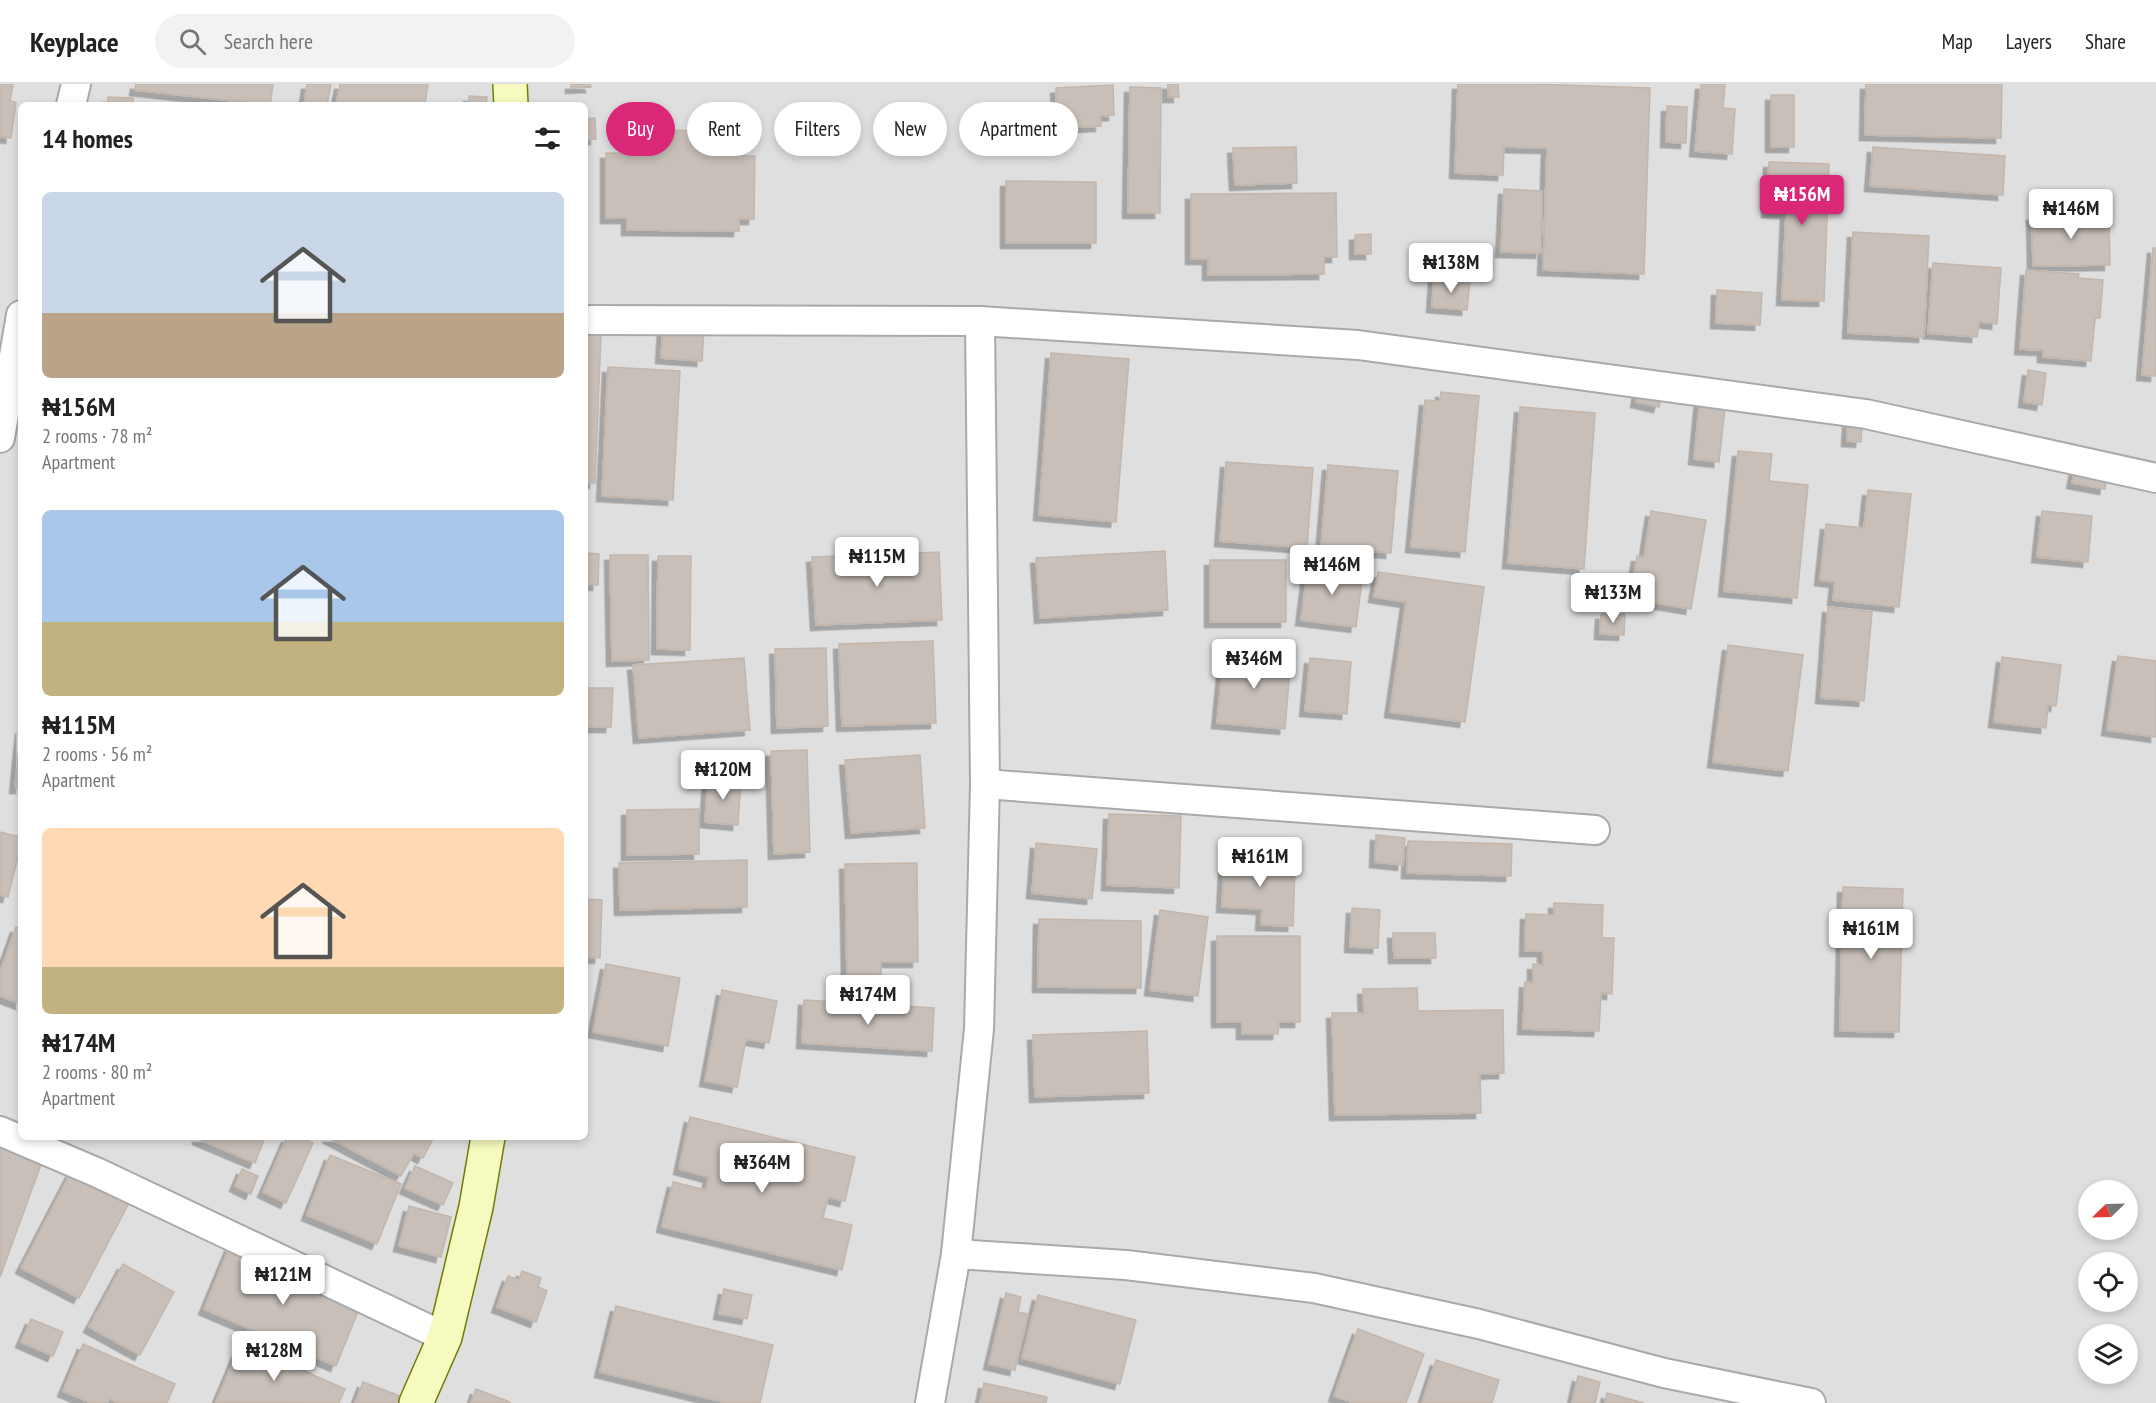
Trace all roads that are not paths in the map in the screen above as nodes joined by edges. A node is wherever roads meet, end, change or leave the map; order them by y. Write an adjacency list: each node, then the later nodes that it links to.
1 (76, 84): 3 (street)
2 (510, 84): 4 (street)
3 (72, 102)
4 (511, 102)
5 (588, 320): 6 (street)
6 (980, 321): 9 (street); 10 (street)
7 (18, 333): 8 (street)
8 (0, 438)
9 (2156, 478)
10 (985, 784): 11 (street); 16 (street)
11 (1595, 830)
12 (0, 1131): 13 (street)
13 (18, 1139)
14 (21, 1140): 17 (street)
15 (487, 1140): 17 (street)
16 (956, 1254): 19 (street); 20 (street)
17 (445, 1336): 18 (street)
18 (416, 1403)
19 (930, 1403)
20 (1811, 1403)

